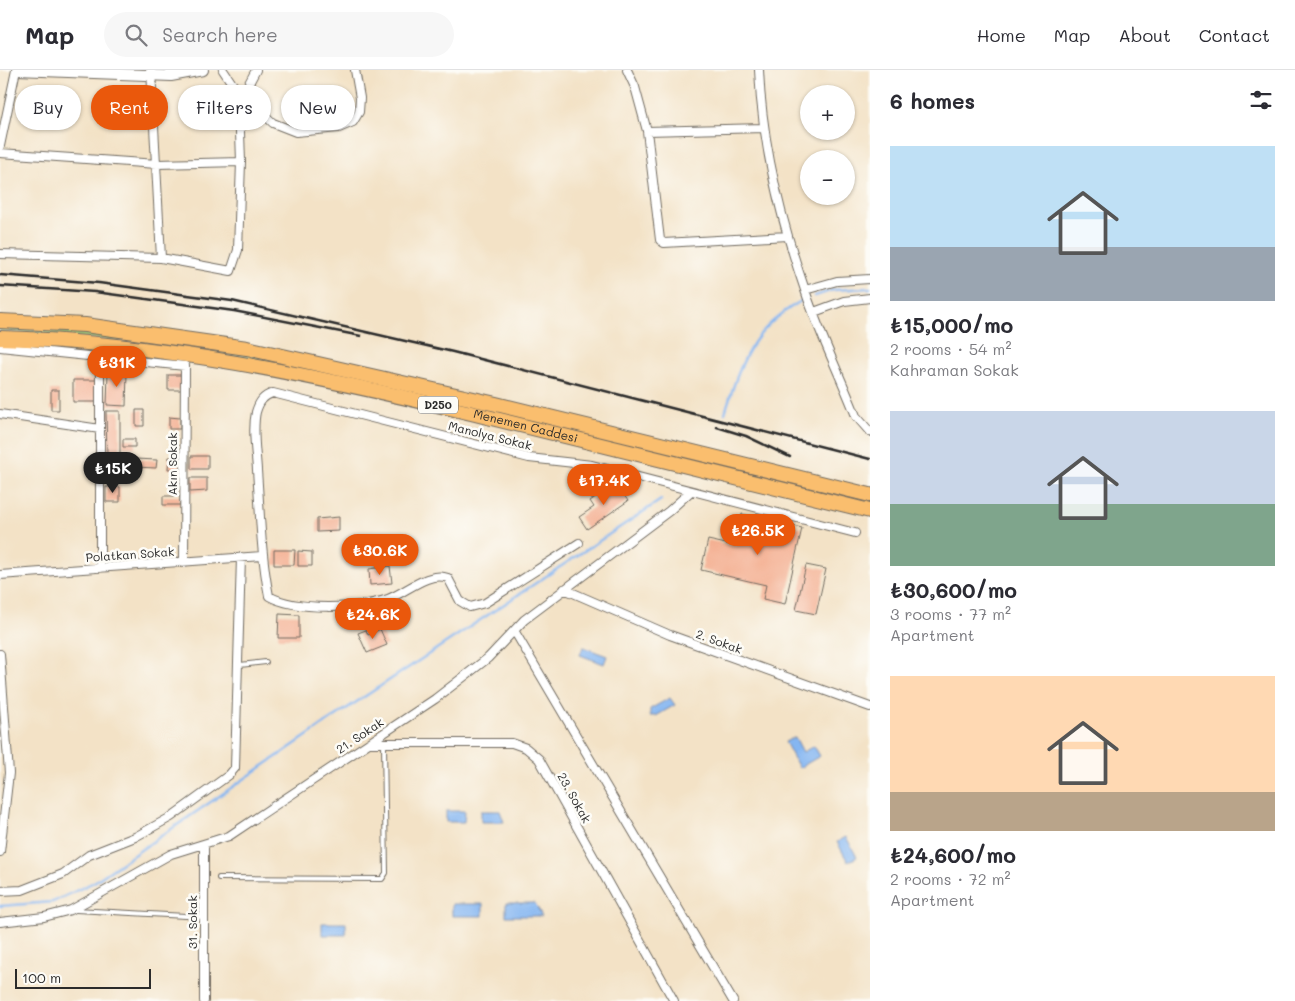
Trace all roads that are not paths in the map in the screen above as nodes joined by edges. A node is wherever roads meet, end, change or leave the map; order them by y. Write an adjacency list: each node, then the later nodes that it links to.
1 (17, 70): 8 (street); 15 (street)
2 (203, 70): 8 (street)
3 (223, 70): 9 (street)
4 (256, 70): 10 (street)
5 (355, 70): 11 (street)
6 (627, 70): 14 (street)
7 (759, 70): 12 (street)
8 (151, 73): 18 (street)
9 (236, 85)
10 (248, 85)
11 (271, 120)
12 (764, 128): 14 (street); 19 (street)
13 (240, 130): 17 (street)
14 (647, 131): 19 (street)
15 (0, 146)
16 (0, 153): 18 (street)
17 (241, 162): 18 (street); 21 (street)
18 (157, 164): 21 (street)
19 (788, 236): 23 (street)
20 (0, 254): 21 (street)
21 (160, 258)
22 (870, 279): 23 (street)
23 (805, 290): 25 (street)
24 (870, 298): 25 (street)
25 (814, 312): 32 (street)
26 (0, 322): 34 (highway, Menemen Caddesi / D250)
27 (0, 338): 35 (highway, Menemen Caddesi / D250)
28 (0, 347): 29 (street)
29 (100, 357): 31 (street); 40 (street, Akın Sokak)
30 (0, 414): 31 (street)
31 (100, 429): 41 (street)
32 (870, 432)
33 (690, 492): 36 (street, Manolya Sokak); 38 (street, Manolya Sokak); 43 (street, 21. Sokak)
34 (870, 495)
35 (870, 512)
36 (855, 533)
37 (580, 542): 38 (street)
38 (262, 556): 39 (street, Polatkan Sokak)
39 (242, 557): 40 (street, Polatkan Sokak); 47 (street)
40 (184, 563): 41 (street, Polatkan Sokak)
41 (100, 568): 42 (street, Polatkan Sokak)
42 (0, 576)
43 (564, 589): 44 (street, 21. Sokak); 49 (street, 2. Sokak)
44 (516, 632): 50 (street, 21. Sokak); 61 (street)
45 (0, 654): 48 (street)
46 (266, 662): 47 (lane)
47 (240, 665): 55 (street)
48 (1, 690): 53 (street)
49 (870, 707)
50 (369, 743): 51 (street, 23. Sokak); 52 (street, 21. Sokak)
51 (384, 743): 54 (lane); 60 (street, 23. Sokak)
52 (204, 844): 56 (street, 21. Sokak); 57 (street, 31. Sokak)
53 (0, 852)
54 (219, 878)
55 (0, 891)
56 (71, 910): 57 (lane); 58 (street, 21. Sokak)
57 (204, 917): 59 (street, 31. Sokak)
58 (0, 922)
59 (204, 1001)
60 (674, 1001)
61 (733, 1001)

